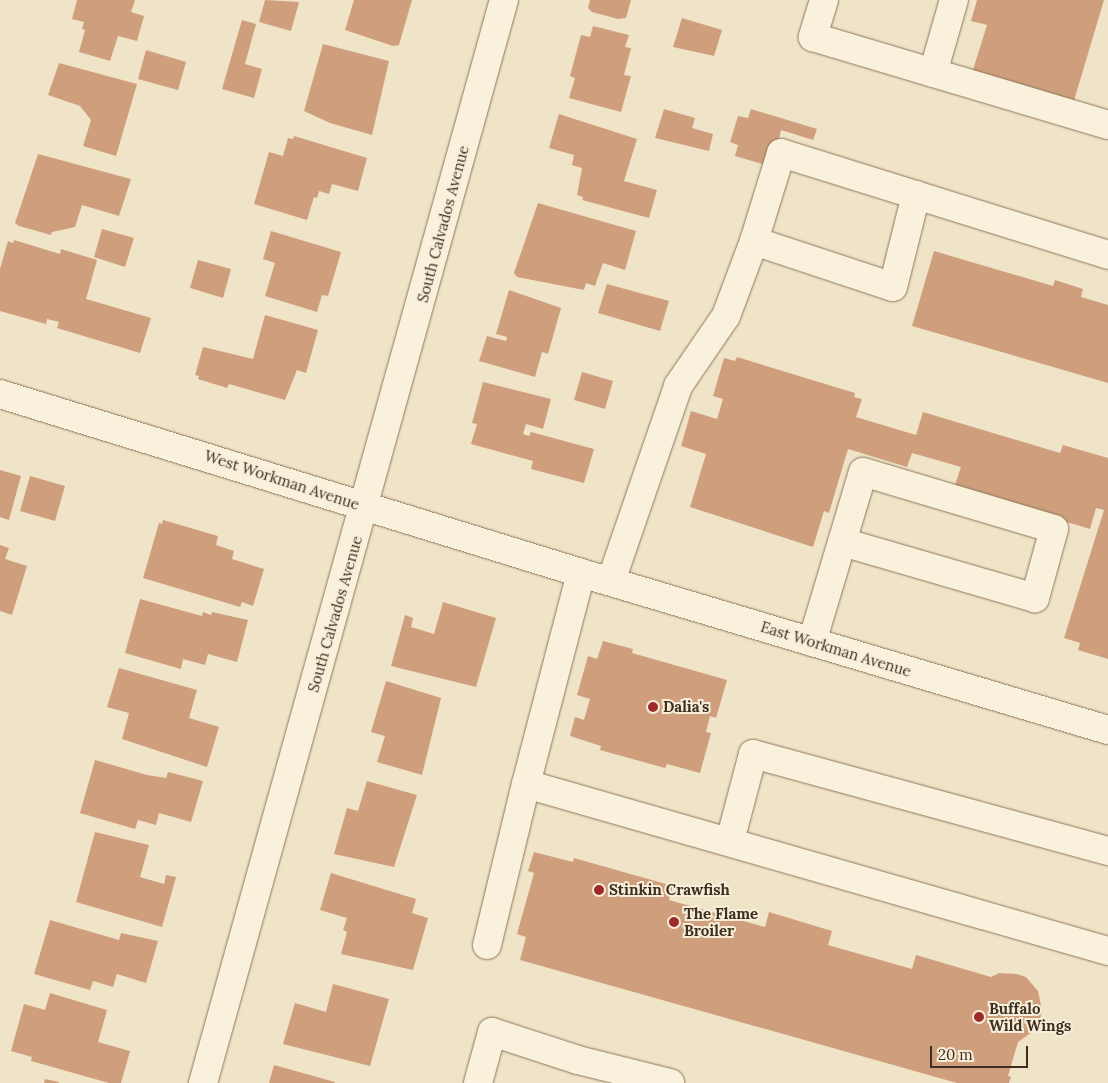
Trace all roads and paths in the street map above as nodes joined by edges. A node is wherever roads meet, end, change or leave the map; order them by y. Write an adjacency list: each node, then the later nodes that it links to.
1 (504, 0): 10 (street, South Calvados Avenue)
2 (824, 0): 4 (street)
3 (954, 0): 4 (street)
4 (933, 73): 5 (street)
5 (1108, 125)
6 (916, 195): 7 (street); 7 (street); 8 (street)
7 (754, 241): 13 (street)
8 (1108, 255)
9 (0, 394): 10 (street, West Workman Avenue)
10 (366, 506): 12 (street, West Workman Avenue); 21 (street, South Calvados Avenue)
11 (842, 542): 11 (street); 14 (street)
12 (572, 570): 13 (street, East Workman Avenue); 16 (street)
13 (611, 581): 14 (street, East Workman Avenue)
14 (812, 642): 15 (street, East Workman Avenue)
15 (1108, 730)
16 (526, 784): 17 (street); 19 (street)
17 (730, 841): 18 (street); 20 (street)
18 (1108, 851)
19 (486, 945)
20 (1108, 950)
21 (203, 1083)
22 (478, 1083): 23 (street)
23 (670, 1083)

